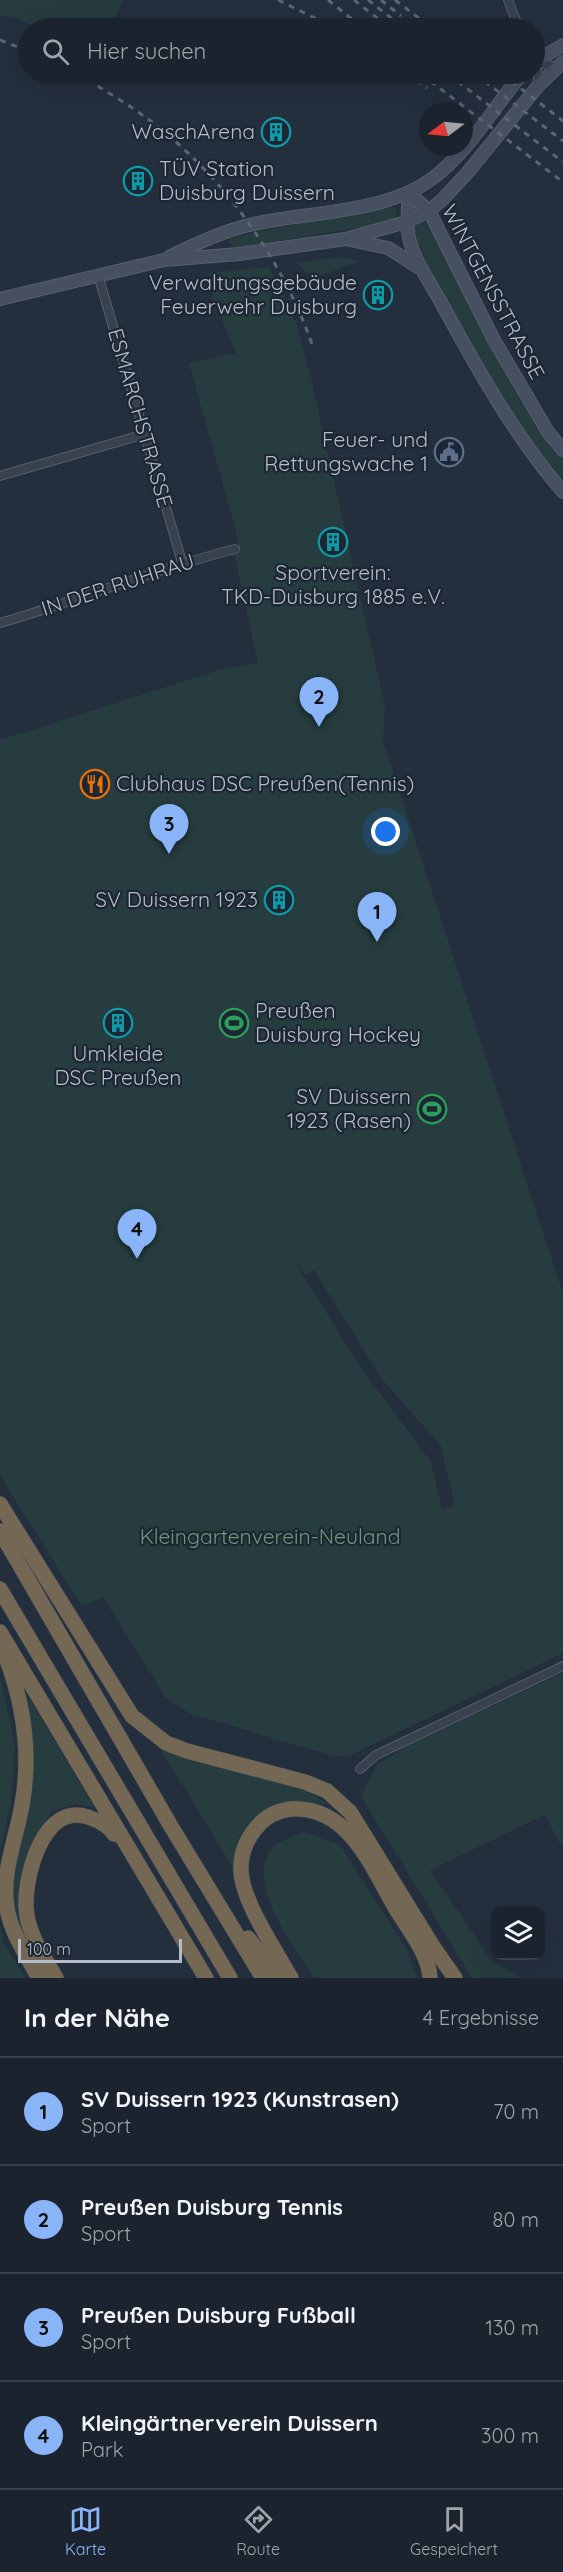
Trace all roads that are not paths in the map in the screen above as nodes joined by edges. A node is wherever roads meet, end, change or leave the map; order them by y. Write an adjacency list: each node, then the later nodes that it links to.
1 (508, 0): 2 (street)
2 (515, 18)
3 (563, 45): 4 (main road)
4 (545, 56)
5 (545, 63): 6 (street)
6 (560, 65): 7 (main road)
7 (545, 79)
8 (514, 84): 10 (main road)
9 (538, 86): 11 (main road)
10 (409, 193): 11 (main road, WINTGENSSTRASSE); 12 (main road, WINTGENSSTRASSE); 14 (main road)
11 (429, 211): 12 (main road); 19 (main road, WINTGENSSTRASSE)
12 (406, 222): 13 (main road); 15 (main road, WINTGENSSTRASSE)
13 (346, 239): 14 (main road); 15 (main road, WINTGENSSTRASSE)
14 (164, 260): 16 (main road)
15 (423, 270): 21 (main road, WINTGENSSTRASSE)
16 (98, 275): 17 (main road); 18 (street, ESMARCHSTRASSE)
17 (0, 299)
18 (145, 434): 20 (street); 23 (street, ESMARCHSTRASSE)
19 (563, 450)
20 (0, 476)
21 (563, 492)
22 (236, 549): 23 (street, IN DER RUHRAU)
23 (182, 562): 24 (street, IN DER RUHRAU)
24 (0, 623)
25 (0, 1504): 42 (highway)
26 (0, 1531): 32 (highway)
27 (0, 1589): 37 (highway)
28 (0, 1632): 33 (highway)
29 (0, 1642): 34 (highway)
30 (563, 1666): 31 (street)
31 (360, 1769)
32 (172, 1827): 38 (highway); 39 (highway)
33 (152, 1888): 35 (highway); 36 (highway)
34 (39, 1978)
35 (56, 1978)
36 (206, 1978)
37 (230, 1978)
38 (263, 1978)
39 (279, 1978)
40 (291, 1978): 41 (highway)
41 (430, 1978)
42 (455, 1978)

